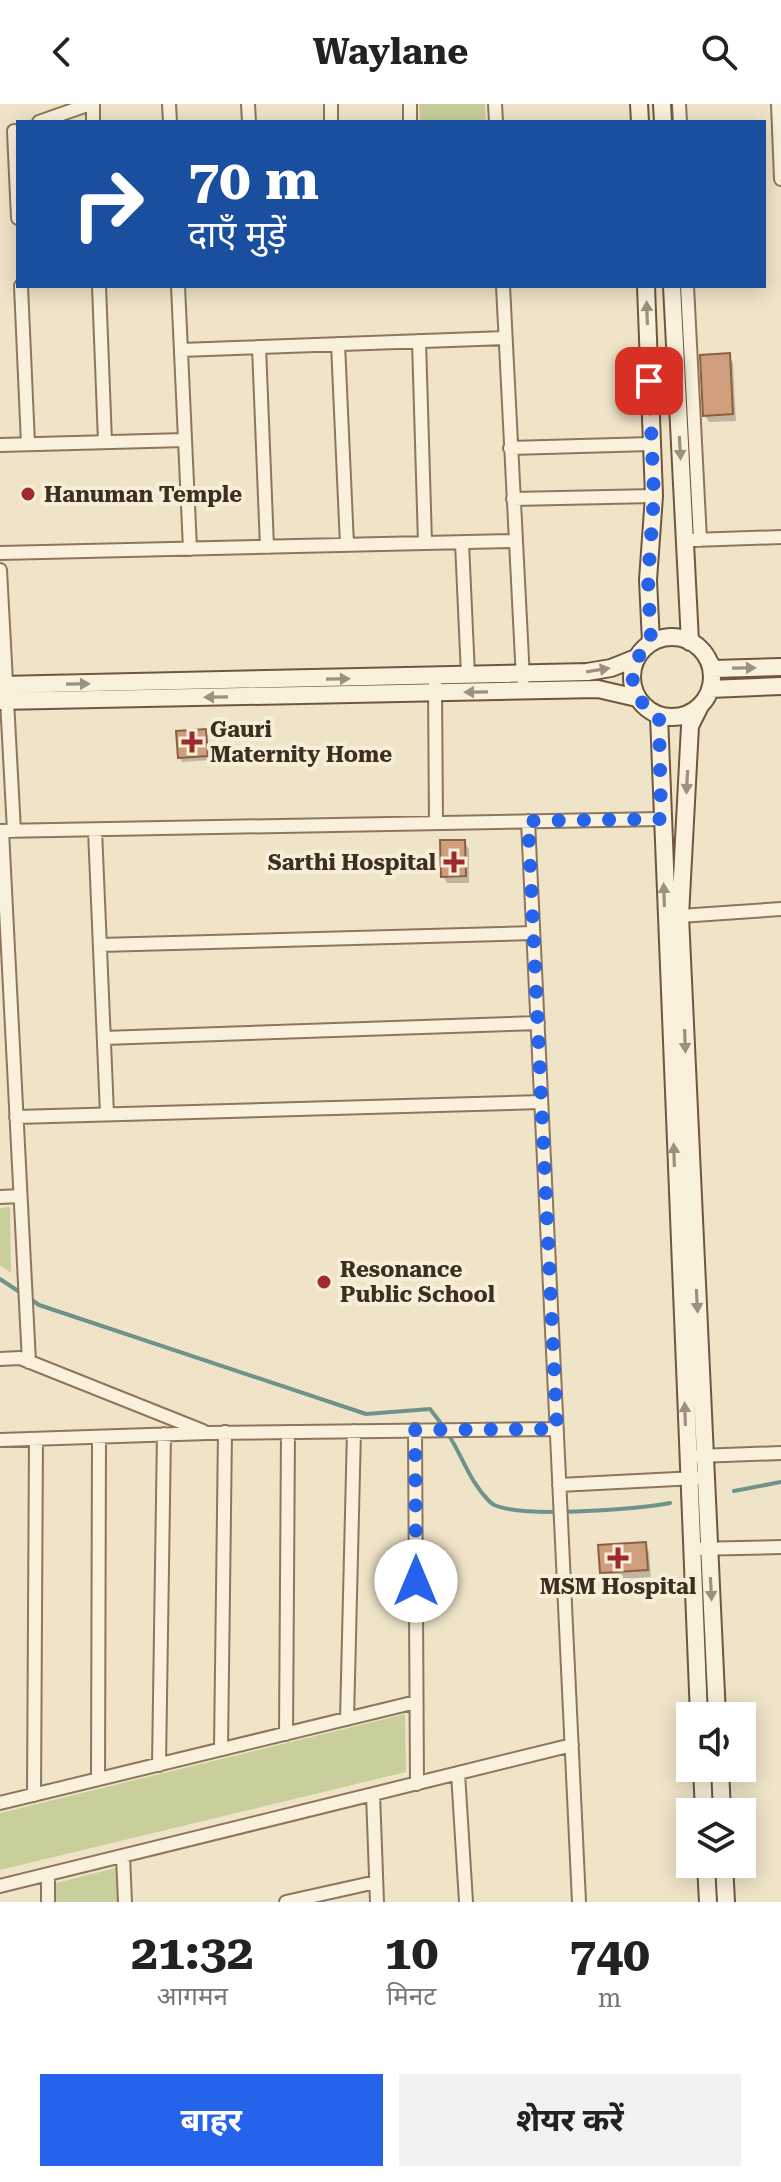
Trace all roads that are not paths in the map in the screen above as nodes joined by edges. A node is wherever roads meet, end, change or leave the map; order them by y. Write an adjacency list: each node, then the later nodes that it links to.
1 (91, 104): 3 (street)
2 (778, 104): 6 (street)
3 (45, 120)
4 (16, 130): 5 (street)
5 (0, 136)
6 (781, 179)
7 (21, 288): 21 (street)
8 (99, 288): 20 (street)
9 (178, 288): 18 (street)
10 (503, 288): 14 (street)
11 (646, 288): 22 (street, one-way to 11)
12 (672, 288): 28 (street, one-way to 28)
13 (687, 288): 28 (street)
14 (505, 338): 15 (street); 24 (street)
15 (419, 341): 16 (street); 30 (street)
16 (338, 344): 17 (street); 32 (street)
17 (259, 347): 18 (street); 33 (street)
18 (181, 350): 19 (street)
19 (185, 440): 20 (street); 34 (street)
20 (105, 442): 21 (street)
21 (28, 444): 23 (street)
22 (651, 444): 24 (street); 25 (street)
23 (0, 445)
24 (510, 448): 26 (street)
25 (654, 496): 26 (street); 37 (street)
26 (513, 499): 29 (street)
27 (781, 537): 28 (street)
28 (693, 540): 38 (street)
29 (514, 541): 31 (street); 43 (street)
30 (425, 543): 31 (street); 32 (street)
31 (462, 543): 42 (street)
32 (347, 545): 33 (street)
33 (267, 547): 34 (street)
34 (190, 549): 35 (street)
35 (0, 553)
36 (0, 570): 47 (street)
37 (651, 642): 38 (street); 39 (street)
38 (690, 642): 40 (street)
39 (636, 658): 43 (street, one-way to 39); 48 (street)
40 (710, 663): 41 (street, one-way to 41); 46 (street)
41 (781, 667)
42 (468, 675): 43 (street); 44 (street)
43 (524, 682): 44 (street, one-way to 44); 48 (street)
44 (435, 685): 47 (street); 53 (street)
45 (781, 686): 46 (street)
46 (710, 689): 49 (street)
47 (4, 693): 55 (street)
48 (637, 698): 50 (street)
49 (700, 706): 50 (street); 57 (street, one-way to 57)
50 (659, 716): 51 (street)
51 (661, 819): 52 (street); 81 (street, one-way to 51)
52 (528, 821): 53 (street); 58 (street)
53 (436, 823): 54 (street)
54 (95, 830): 55 (street); 60 (street)
55 (5, 831): 59 (street)
56 (781, 909): 57 (street)
57 (680, 916): 82 (street, one-way to 82)
58 (533, 933): 60 (street); 61 (street)
59 (4, 945): 65 (street)
60 (100, 945): 62 (street)
61 (538, 1023): 62 (street); 63 (street)
62 (104, 1038): 64 (street)
63 (541, 1102): 64 (street); 70 (street)
64 (107, 1114): 65 (street)
65 (16, 1117): 66 (street)
66 (20, 1196): 67 (street); 69 (street)
67 (0, 1197)
68 (0, 1359): 69 (street)
69 (29, 1362): 75 (street)
70 (557, 1429): 71 (street); 85 (street)
71 (415, 1430): 72 (street); 89 (street)
72 (354, 1431): 74 (street); 92 (street)
73 (225, 1432): 74 (street); 75 (street); 95 (street)
74 (288, 1432): 93 (street)
75 (208, 1433): 76 (street)
76 (164, 1434): 77 (street); 96 (street)
77 (99, 1437): 78 (street); 98 (street)
78 (36, 1439): 79 (street); 101 (street)
79 (0, 1440)
80 (781, 1453): 82 (street)
81 (687, 1456): 82 (street); 84 (street)
82 (705, 1456): 83 (street)
83 (706, 1477): 84 (street); 87 (street)
84 (688, 1478): 85 (street); 88 (street)
85 (559, 1485): 94 (street)
86 (781, 1547): 87 (street)
87 (709, 1548): 88 (street); 91 (street, one-way to 91)
88 (691, 1549): 90 (street)
89 (416, 1702): 92 (street); 99 (street)
90 (698, 1702)
91 (716, 1702)
92 (347, 1719): 93 (street)
93 (286, 1734): 95 (street)
94 (572, 1745): 97 (street); 114 (street)
95 (221, 1749): 96 (street)
96 (159, 1765): 98 (street)
97 (458, 1773): 99 (street); 113 (street)
98 (98, 1779): 101 (street)
99 (417, 1784): 100 (street)
100 (373, 1794): 103 (street); 107 (street)
101 (34, 1795): 102 (street)
102 (0, 1803)
103 (123, 1856): 104 (street); 110 (street)
104 (48, 1875): 108 (street); 109 (street)
105 (707, 1878): 115 (street)
106 (725, 1878): 116 (street)
107 (376, 1882): 111 (street); 112 (street)
108 (0, 1886)
109 (48, 1902)
110 (125, 1902)
111 (286, 1902)
112 (377, 1902)
113 (466, 1902)
114 (579, 1902)
115 (708, 1902)
116 (726, 1902)

